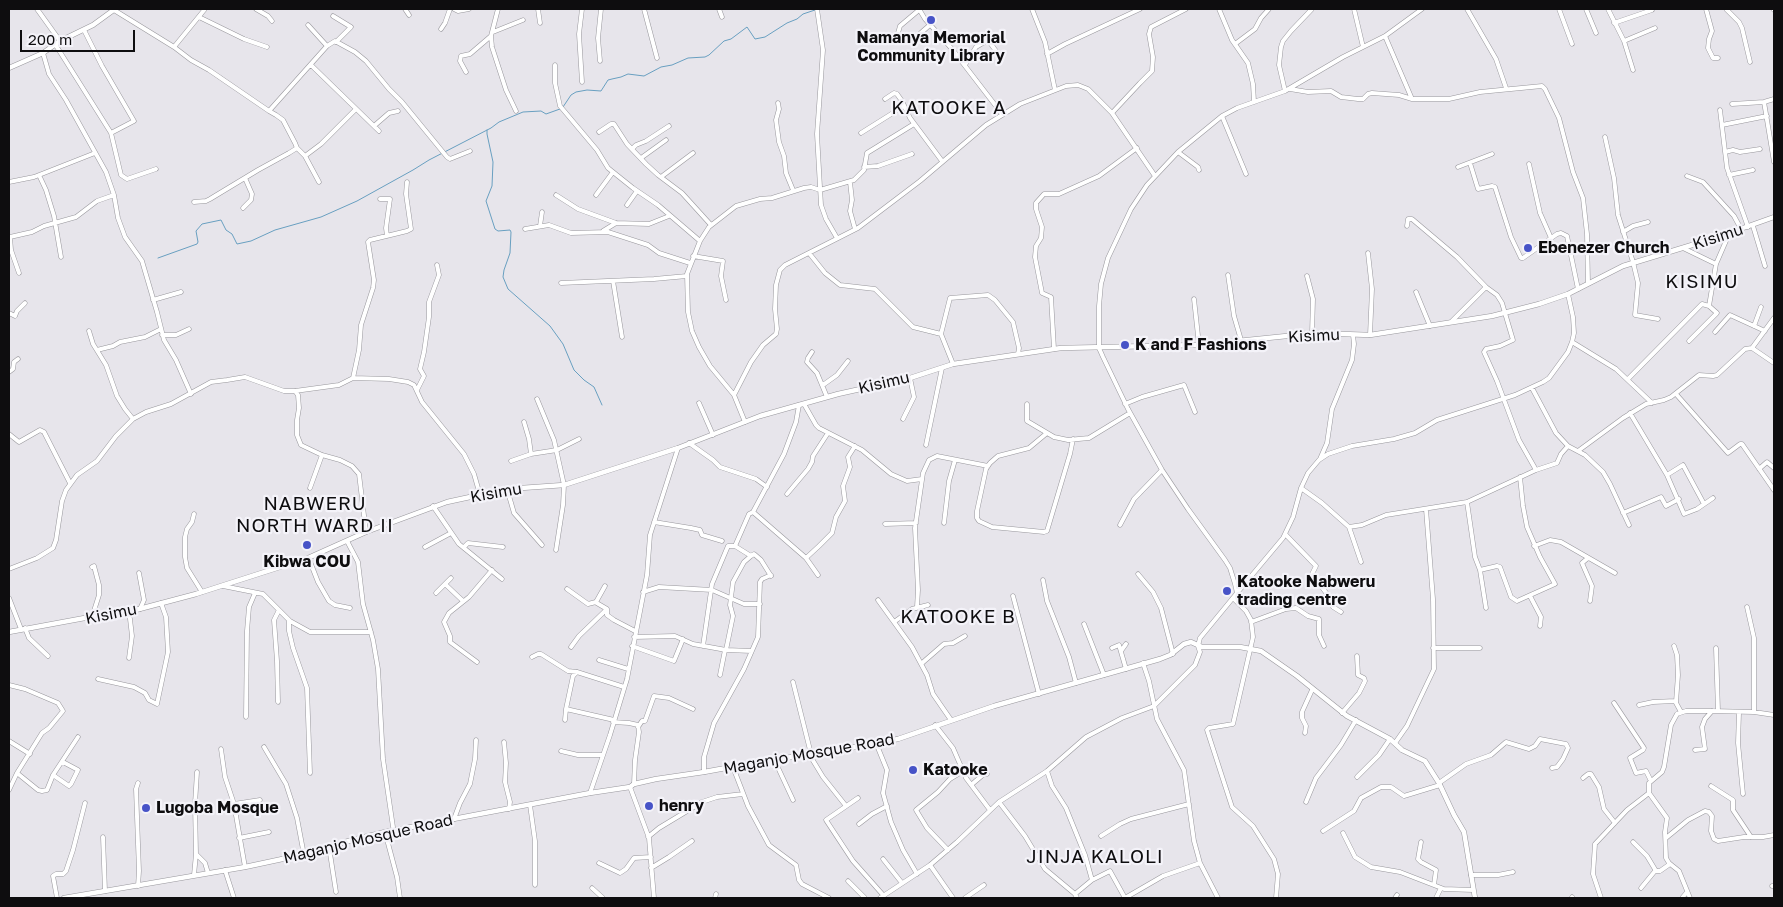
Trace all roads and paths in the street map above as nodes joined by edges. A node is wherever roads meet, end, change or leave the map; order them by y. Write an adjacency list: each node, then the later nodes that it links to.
1 (37, 9): 51 (street)
2 (115, 9): 43 (street); 57 (street)
3 (205, 9): 33 (street)
4 (256, 9): 36 (street)
5 (405, 9): 31 (street)
6 (452, 9): 7 (street); 42 (street)
7 (469, 9)
8 (498, 9): 46 (street)
9 (538, 9): 37 (street)
10 (582, 9): 71 (street)
11 (601, 9): 63 (street)
12 (644, 9): 60 (street)
13 (719, 9): 34 (street)
14 (919, 9): 39 (street); 44 (street)
15 (1032, 9): 59 (street)
16 (1140, 9): 59 (street)
17 (1186, 9): 88 (street)
18 (1219, 9): 52 (street)
19 (1269, 9): 52 (street)
20 (1312, 9): 74 (street)
21 (1354, 9): 56 (street)
22 (1422, 9): 47 (street)
23 (1467, 9): 72 (street)
24 (1560, 9): 53 (street)
25 (1586, 9): 45 (street)
26 (1608, 9): 38 (street)
27 (1706, 9): 62 (street)
28 (1726, 9): 64 (street)
29 (818, 10): 139 (street)
30 (1652, 10): 38 (street)
31 (409, 15)
32 (333, 16): 50 (street)
33 (199, 17): 55 (street); 57 (street)
34 (722, 17)
35 (523, 20): 46 (street)
36 (272, 21)
37 (540, 23)
38 (1614, 23): 49 (street)
39 (931, 24): 48 (street); 67 (street)
40 (308, 25): 54 (street)
41 (1655, 28): 49 (street)
42 (441, 29)
43 (84, 30): 51 (street); 99 (street)
44 (898, 33)
45 (1596, 33)
46 (492, 34): 70 (street); 87 (street)
47 (1385, 36): 56 (street); 76 (street)
48 (915, 38)
49 (1624, 41): 69 (street)
50 (336, 42): 54 (street); 108 (street)
51 (57, 43): 58 (street); 99 (street)
52 (1235, 44): 78 (street)
53 (1572, 44)
54 (327, 46): 65 (street)
55 (267, 47)
56 (1362, 47): 74 (street)
57 (174, 48): 85 (street)
58 (43, 53): 68 (street); 109 (street)
59 (1048, 54): 73 (street)
60 (657, 58)
61 (1001, 58): 67 (street)
62 (1718, 58)
63 (600, 61)
64 (1750, 62)
65 (311, 65): 83 (street); 85 (street)
66 (555, 65): 126 (street)
67 (964, 65): 89 (street)
68 (9, 68)
69 (1634, 70)
70 (466, 72)
71 (582, 82)
72 (1506, 88): 76 (street); 184 (street)
73 (1055, 90): 88 (street); 89 (street)
74 (1286, 90): 76 (street); 78 (street)
75 (884, 99): 82 (street)
76 (1412, 99)
77 (1774, 99): 79 (street)
78 (1254, 102): 90 (street)
79 (1764, 102): 81 (street); 91 (street)
80 (778, 103): 138 (street)
81 (1732, 104)
82 (904, 106): 93 (street); 100 (street)
83 (356, 109): 95 (street); 115 (street)
84 (1720, 110): 94 (street)
85 (268, 111): 104 (street)
86 (398, 111): 95 (street)
87 (516, 111)
88 (1112, 113): 105 (street)
89 (1002, 114): 118 (street)
90 (1222, 116): 110 (street); 127 (street)
91 (1767, 118): 92 (street); 94 (street); 102 (street)
92 (1774, 118)
93 (914, 124): 118 (street); 122 (street)
94 (1722, 125): 111 (street)
95 (374, 126): 97 (street)
96 (669, 126): 106 (street)
97 (379, 131)
98 (600, 132): 106 (street)
99 (111, 133): 123 (street)
100 (861, 133)
101 (1605, 137): 162 (street)
102 (1772, 138): 117 (street)
103 (666, 140): 116 (street)
104 (297, 148): 115 (street); 133 (street)
105 (1136, 148): 130 (street); 220 (street)
106 (632, 149): 116 (street)
107 (1760, 149): 111 (street)
108 (470, 151)
109 (95, 152): 128 (street); 141 (street)
110 (1178, 152): 124 (street); 130 (street)
111 (1725, 152): 129 (street)
112 (693, 153): 132 (street)
113 (912, 154): 122 (street)
114 (1492, 154): 119 (street)
115 (304, 156): 135 (street)
116 (641, 158): 132 (street)
117 (1774, 160)
118 (942, 161): 159 (street)
119 (1470, 163): 121 (street); 166 (street)
120 (1529, 164): 166 (street)
121 (1458, 166)
122 (864, 167): 137 (street)
123 (156, 168)
124 (1199, 170)
125 (1753, 170): 129 (street)
126 (613, 172): 140 (street); 143 (street)
127 (1246, 174)
128 (39, 175): 134 (street); 153 (street)
129 (1729, 175): 157 (street)
130 (1155, 176): 221 (street)
131 (1687, 176): 160 (street)
132 (661, 177): 154 (street)
133 (245, 178): 145 (street); 147 (street)
134 (9, 182)
135 (319, 182)
136 (407, 182): 164 (street)
137 (850, 182): 139 (street); 159 (street)
138 (793, 190): 139 (street); 154 (street)
139 (820, 190): 165 (street)
140 (637, 191): 146 (street); 149 (street)
141 (114, 195): 153 (street); 191 (street)
142 (556, 195): 152 (street)
143 (596, 195)
144 (380, 199): 164 (street)
145 (194, 202)
146 (627, 205)
147 (243, 208)
148 (542, 212): 155 (street)
149 (669, 216): 152 (street); 167 (street)
150 (1774, 217): 157 (street, Kisimu)
151 (1648, 222): 162 (street)
152 (616, 223): 161 (street)
153 (54, 224): 172 (street); 178 (street)
154 (711, 225): 167 (street)
155 (540, 226): 158 (street); 161 (street)
156 (1407, 226): 185 (street)
157 (1750, 226): 160 (street, Kisimu); 177 (street)
158 (525, 229)
159 (855, 229): 165 (street)
160 (1741, 229): 163 (street, Kisimu)
161 (601, 232): 174 (street)
162 (1623, 232): 173 (street)
163 (1729, 234): 168 (street, Kisimu); 175 (street)
164 (387, 236): 232 (street)
165 (837, 238): 169 (street)
166 (1551, 238): 186 (street)
167 (700, 241): 171 (street)
168 (1683, 248): 173 (street, Kisimu); 175 (street)
169 (809, 253): 210 (street); 241 (street)
170 (1368, 253): 214 (street)
171 (693, 256): 174 (street); 192 (street)
172 (61, 257)
173 (1633, 262): 184 (street, Kisimu); 199 (street)
174 (690, 263): 180 (street)
175 (1716, 264): 194 (street)
176 (436, 265): 237 (street)
177 (1765, 266)
178 (19, 273)
179 (1228, 275): 216 (street)
180 (687, 276): 182 (street); 241 (street)
181 (1307, 276): 211 (street)
182 (613, 281): 183 (street); 215 (street)
183 (561, 283)
184 (1588, 283): 186 (street, Kisimu)
185 (1486, 287): 198 (street); 202 (street)
186 (1578, 289): 189 (street, Kisimu)
187 (181, 292): 191 (street)
188 (1416, 292): 203 (street)
189 (1568, 294): 198 (street, Kisimu); 218 (street)
190 (1194, 299): 219 (street)
191 (153, 300): 205 (street)
192 (726, 300)
193 (25, 302): 196 (street)
194 (1709, 306): 197 (street); 234 (street)
195 (1761, 306): 204 (street)
196 (9, 313)
197 (1717, 313): 201 (street); 217 (street)
198 (1506, 314): 202 (street, Kisimu); 244 (street)
199 (1658, 318)
200 (1774, 318): 208 (street)
201 (1724, 320): 204 (street); 209 (street)
202 (1449, 324): 203 (street, Kisimu)
203 (1430, 326): 214 (street, Kisimu)
204 (1754, 326): 208 (street)
205 (161, 329): 212 (street); 223 (street)
206 (189, 329): 212 (street)
207 (88, 331): 223 (street)
208 (1765, 331): 222 (street)
209 (1715, 332)
210 (941, 334): 225 (street); 229 (street)
211 (1312, 334): 213 (street, Kisimu); 216 (street, Kisimu)
212 (162, 335): 239 (street)
213 (1354, 335): 214 (street, Kisimu); 273 (street)
214 (1370, 335)
215 (622, 337)
216 (1241, 340): 219 (street, Kisimu)
217 (1690, 341)
218 (1572, 342): 234 (street); 236 (street)
219 (1199, 345): 221 (street, Kisimu)
220 (1054, 348): 221 (street, Kisimu); 225 (street, Kisimu)
221 (1099, 348): 248 (street)
222 (1752, 348): 228 (street); 240 (street)
223 (96, 350): 253 (street)
224 (812, 352): 235 (street)
225 (1018, 354): 229 (street, Kisimu)
226 (18, 359): 231 (street)
227 (848, 362): 235 (street)
228 (1774, 363)
229 (953, 364): 230 (street, Kisimu)
230 (942, 368): 233 (street, Kisimu); 264 (street)
231 (9, 372)
232 (353, 378): 237 (street); 238 (street)
233 (910, 378): 242 (street, Kisimu); 254 (street)
234 (1628, 379): 246 (street)
235 (823, 385): 242 (street)
236 (1532, 388): 244 (street); 266 (street)
237 (417, 390): 291 (street)
238 (296, 391): 239 (street); 271 (street)
239 (190, 394): 253 (street)
240 (1676, 394): 246 (street); 277 (street)
241 (734, 395): 256 (street)
242 (826, 397): 249 (street, Kisimu)
243 (537, 399): 268 (street)
244 (1504, 399): 273 (street); 279 (street)
245 (699, 403): 260 (street)
246 (1652, 403): 252 (street)
247 (1028, 404): 258 (street)
248 (1125, 404): 250 (street); 251 (street)
249 (801, 405): 256 (street, Kisimu); 257 (street); 285 (street)
250 (1195, 412)
251 (1130, 413): 262 (street); 278 (street)
252 (1630, 413): 269 (street); 280 (street)
253 (133, 419): 283 (street)
254 (903, 419)
255 (524, 422): 270 (street)
256 (745, 422): 260 (street, Kisimu)
257 (828, 433): 265 (street); 290 (street)
258 (1047, 433): 262 (street); 275 (street)
259 (9, 434): 283 (street)
260 (713, 435): 263 (street, Kisimu)
261 (579, 439): 268 (street)
262 (1073, 439): 275 (street)
263 (690, 444): 267 (street, Kisimu); 285 (street)
264 (926, 445)
265 (855, 446): 282 (street); 321 (street)
266 (1568, 446): 269 (street); 279 (street)
267 (678, 448): 284 (street, Kisimu); 301 (street)
268 (557, 450): 270 (street); 284 (street)
269 (1578, 451): 299 (street)
270 (531, 454): 274 (street)
271 (322, 456): 286 (street); 308 (street)
272 (955, 460): 275 (street); 282 (street); 303 (street)
273 (1319, 460): 287 (street)
274 (511, 461)
275 (988, 466)
276 (1774, 468): 277 (street)
277 (1760, 469): 289 (street)
278 (1162, 470): 305 (street); 345 (street)
279 (1536, 470): 281 (street)
280 (1667, 475): 293 (street); 295 (street)
281 (1520, 477): 294 (street); 315 (street)
282 (922, 479): 302 (street)
283 (70, 483): 326 (street)
284 (564, 485): 288 (street, Kisimu); 319 (street)
285 (767, 487): 298 (street)
286 (310, 488)
287 (1302, 488): 307 (street); 310 (street)
288 (507, 489): 291 (street, Kisimu); 313 (street)
289 (1774, 490)
290 (788, 494)
291 (480, 495): 296 (street, Kisimu)
292 (1712, 498): 295 (street)
293 (1678, 499): 295 (street); 299 (street)
294 (1468, 502): 297 (street); 328 (street)
295 (1704, 504)
296 (433, 506): 308 (street, Kisimu); 309 (street)
297 (1426, 509): 307 (street); 389 (street)
298 (753, 512): 314 (street); 321 (street)
299 (1623, 513): 306 (street)
300 (194, 514): 341 (street)
301 (654, 522): 312 (street); 342 (street)
302 (916, 523): 304 (street); 358 (street)
303 (944, 523)
304 (884, 524)
305 (1120, 525)
306 (1629, 525)
307 (1348, 527): 324 (street)
308 (366, 532): 311 (street, Kisimu)
309 (451, 534): 316 (street); 317 (street)
310 (1284, 534): 345 (street); 366 (street)
311 (347, 541): 323 (street, Kisimu); 376 (street)
312 (722, 541)
313 (542, 545)
314 (735, 546): 320 (street); 340 (street)
315 (1534, 546): 322 (street); 347 (street)
316 (425, 547)
317 (464, 547): 318 (street); 327 (street)
318 (504, 547)
319 (556, 550)
320 (751, 556): 348 (street); 356 (street)
321 (806, 558): 332 (street)
322 (1588, 558): 330 (street); 353 (street)
323 (304, 559): 337 (street, Kisimu); 360 (street)
324 (1361, 562)
325 (92, 567): 367 (street)
326 (9, 569)
327 (492, 570): 334 (street); 352 (street)
328 (1480, 570): 347 (street); 361 (street)
329 (139, 573): 362 (street)
330 (1615, 573)
331 (1138, 574): 395 (street)
332 (818, 575)
333 (451, 578): 336 (street)
334 (502, 579)
335 (1043, 580): 411 (street)
336 (445, 584): 344 (street); 352 (street)
337 (219, 586): 341 (street, Kisimu); 343 (street)
338 (605, 586): 354 (street)
339 (567, 589): 354 (street)
340 (712, 590): 342 (street); 348 (street); 382 (street)
341 (202, 592): 355 (street, Kisimu)
342 (643, 592): 374 (street)
343 (254, 593): 364 (street); 430 (street)
344 (436, 593)
345 (1237, 593): 350 (street)
346 (1013, 596): 415 (street)
347 (1530, 596): 372 (street)
348 (730, 597): 356 (street); 392 (street)
349 (9, 598): 373 (street)
350 (1233, 598): 370 (street); 383 (street)
351 (878, 600): 369 (street)
352 (463, 601): 401 (street)
353 (1590, 601)
354 (595, 602): 363 (street)
355 (161, 604): 362 (street, Kisimu); 409 (street)
356 (760, 604): 393 (street)
357 (928, 605): 358 (street)
358 (917, 607): 369 (street)
359 (1747, 607): 426 (street)
360 (350, 608)
361 (1486, 608)
362 (140, 609): 365 (street, Kisimu)
363 (607, 609): 374 (street); 386 (street)
364 (279, 610): 368 (street); 416 (street)
365 (128, 612): 367 (street, Kisimu); 399 (street)
366 (1341, 612)
367 (92, 618): 373 (street, Kisimu)
368 (289, 620): 376 (street); 461 (street)
369 (894, 622): 403 (street)
370 (1251, 622): 384 (street); 388 (street)
371 (1084, 624): 408 (street)
372 (1540, 626)
373 (23, 629): 375 (street, Kisimu); 396 (street)
374 (635, 631): 378 (street)
375 (9, 632)
376 (371, 632): 493 (street)
377 (965, 636): 403 (street)
378 (634, 637): 379 (street); 381 (street)
379 (683, 639): 381 (street); 382 (street)
380 (1126, 644): 394 (street)
381 (632, 646): 404 (street)
382 (703, 646): 392 (street)
383 (1198, 646): 388 (street, Maganjo Mosque Road); 395 (street, Maganjo Mosque Road); 420 (street)
384 (1324, 646)
385 (1674, 646): 417 (street)
386 (571, 647)
387 (1112, 648): 394 (street)
388 (1250, 648): 414 (street, Maganjo Mosque Road); 555 (street)
389 (1433, 648): 390 (street); 444 (street)
390 (1480, 648)
391 (1716, 648): 424 (street)
392 (726, 650): 393 (street); 407 (street)
393 (752, 651): 459 (street)
394 (1121, 651): 405 (street)
395 (1173, 654): 402 (street, Maganjo Mosque Road)
396 (48, 656)
397 (1357, 656): 427 (street)
398 (532, 657): 406 (street)
399 (130, 658)
400 (599, 660): 404 (street)
401 (477, 662)
402 (1144, 663): 405 (street, Maganjo Mosque Road); 420 (street)
403 (921, 664): 432 (street)
404 (628, 669): 413 (street)
405 (1126, 669): 408 (street, Maganjo Mosque Road)
406 (577, 672): 413 (street); 422 (street)
407 (720, 674)
408 (1104, 675): 411 (street, Maganjo Mosque Road)
409 (98, 679)
410 (793, 682): 450 (street)
411 (1076, 683): 415 (street, Maganjo Mosque Road)
412 (9, 684): 449 (street)
413 (624, 687): 434 (street)
414 (1312, 690): 427 (street, Maganjo Mosque Road); 437 (street)
415 (1039, 694): 432 (street, Maganjo Mosque Road)
416 (278, 702)
417 (1676, 702): 419 (street); 425 (street)
418 (1614, 703): 466 (street)
419 (1639, 705)
420 (1154, 706): 457 (street); 484 (street)
421 (693, 708): 436 (street)
422 (566, 709): 431 (street); 434 (street)
423 (1712, 711): 424 (street); 425 (street); 447 (street)
424 (1718, 711): 428 (street)
425 (1681, 712): 466 (street)
426 (1754, 712): 428 (street); 429 (street)
427 (1342, 713): 433 (street, Maganjo Mosque Road)
428 (1739, 713): 476 (street)
429 (1774, 714)
430 (246, 717)
431 (565, 720)
432 (951, 720): 435 (street, Maganjo Mosque Road)
433 (1356, 720): 439 (street, Maganjo Mosque Road); 481 (street)
434 (614, 721): 436 (street); 451 (street)
435 (935, 725): 443 (street, Maganjo Mosque Road); 456 (street)
436 (638, 727): 470 (street)
437 (1305, 734)
438 (78, 737): 453 (street)
439 (1390, 739): 444 (street, Maganjo Mosque Road); 464 (street)
440 (476, 740): 490 (street)
441 (9, 741): 449 (street)
442 (504, 742): 488 (street)
443 (876, 743): 450 (street, Maganjo Mosque Road); 487 (street)
444 (1394, 743): 468 (street, Maganjo Mosque Road)
445 (264, 747): 511 (street)
446 (221, 749): 483 (street)
447 (1695, 750)
448 (561, 752): 451 (street)
449 (30, 754): 460 (street)
450 (810, 754): 452 (street, Maganjo Mosque Road); 486 (street)
451 (602, 755): 473 (street)
452 (774, 759): 454 (street, Maganjo Mosque Road); 479 (street)
453 (63, 762): 463 (street); 463 (street)
454 (733, 767): 459 (street, Maganjo Mosque Road); 475 (street)
455 (1552, 768): 468 (street)
456 (963, 771): 469 (street); 509 (street)
457 (1047, 771): 480 (street); 528 (street)
458 (197, 772): 510 (street)
459 (704, 772): 470 (street, Maganjo Mosque Road)
460 (17, 773): 463 (street); 472 (street)
461 (310, 773)
462 (987, 774): 469 (street)
463 (53, 775)
464 (1357, 777)
465 (1583, 778): 491 (street)
466 (1651, 780): 474 (street)
467 (138, 783): 532 (street)
468 (1440, 784): 494 (street); 526 (street, Maganjo Mosque Road)
469 (971, 785): 489 (street)
470 (632, 786): 473 (street, Maganjo Mosque Road); 502 (street)
471 (1711, 786): 500 (street)
472 (9, 790)
473 (590, 793): 485 (street, Maganjo Mosque Road)
474 (1649, 793): 491 (street); 504 (street)
475 (743, 794): 502 (street); 549 (street)
476 (1743, 794)
477 (858, 798): 486 (street)
478 (260, 800): 483 (street)
479 (793, 800)
480 (999, 802): 489 (street); 541 (street)
481 (1306, 802)
482 (85, 803): 543 (street)
483 (234, 804): 503 (street)
484 (1189, 804): 499 (street); 515 (street)
485 (530, 805): 488 (street, Maganjo Mosque Road); 530 (street)
486 (846, 806): 542 (street)
487 (887, 806): 492 (street); 524 (street)
488 (510, 809): 490 (street, Maganjo Mosque Road)
489 (990, 810): 509 (street)
490 (454, 819): 496 (street, Maganjo Mosque Road)
491 (1615, 823): 558 (street)
492 (859, 824)
493 (393, 828)
494 (1324, 831)
495 (269, 832): 503 (street)
496 (385, 832): 508 (street, Maganjo Mosque Road); 546 (street)
497 (1344, 833): 533 (street)
498 (1774, 835): 500 (street)
499 (1101, 836)
500 (1751, 836): 504 (street)
501 (103, 837): 538 (street)
502 (648, 837): 512 (street)
503 (239, 838): 518 (street)
504 (1666, 838): 516 (street)
505 (692, 841): 519 (street)
506 (1421, 842): 533 (street)
507 (1633, 842): 521 (street)
508 (329, 847): 511 (street, Maganjo Mosque Road); 539 (street)
509 (948, 850): 517 (street)
510 (196, 854): 523 (street); 525 (street)
511 (304, 854): 518 (street, Maganjo Mosque Road)
512 (651, 857): 514 (street); 519 (street)
513 (883, 859): 529 (street)
514 (599, 863)
515 (1200, 863): 553 (street); 554 (street)
516 (1670, 864): 521 (street); 540 (street)
517 (930, 865): 524 (street); 551 (street)
518 (245, 867): 520 (street, Maganjo Mosque Road)
519 (651, 868): 548 (street)
520 (225, 870): 523 (street, Maganjo Mosque Road); 545 (street)
521 (1655, 871): 536 (street)
522 (1513, 872): 526 (street)
523 (208, 873): 525 (street, Maganjo Mosque Road)
524 (916, 874): 529 (street)
525 (194, 875): 532 (street, Maganjo Mosque Road)
526 (1471, 875): 537 (street, Maganjo Mosque Road)
527 (848, 880): 550 (street)
528 (1092, 880): 541 (street); 553 (street)
529 (902, 883): 542 (street)
530 (535, 885)
531 (984, 885): 552 (street)
532 (138, 886): 538 (street, Maganjo Mosque Road)
533 (1434, 886): 535 (street)
534 (592, 888): 547 (street)
535 (1442, 888): 537 (street); 556 (street)
536 (1642, 888)
537 (1473, 890): 557 (street, Maganjo Mosque Road)
538 (105, 891): 544 (street, Maganjo Mosque Road)
539 (336, 892)
540 (1687, 892): 559 (street); 560 (street)
541 (1076, 896)
542 (882, 897)
543 (57, 898)
544 (64, 898)
545 (234, 898)
546 (400, 898)
547 (603, 898)
548 (654, 898)
549 (829, 898)
550 (865, 898)
551 (953, 898)
552 (966, 898)
553 (1125, 898)
554 (1218, 898)
555 (1276, 898)
556 (1436, 898)
557 (1475, 898)
558 (1601, 898)
559 (1682, 898)
560 (1690, 898)

